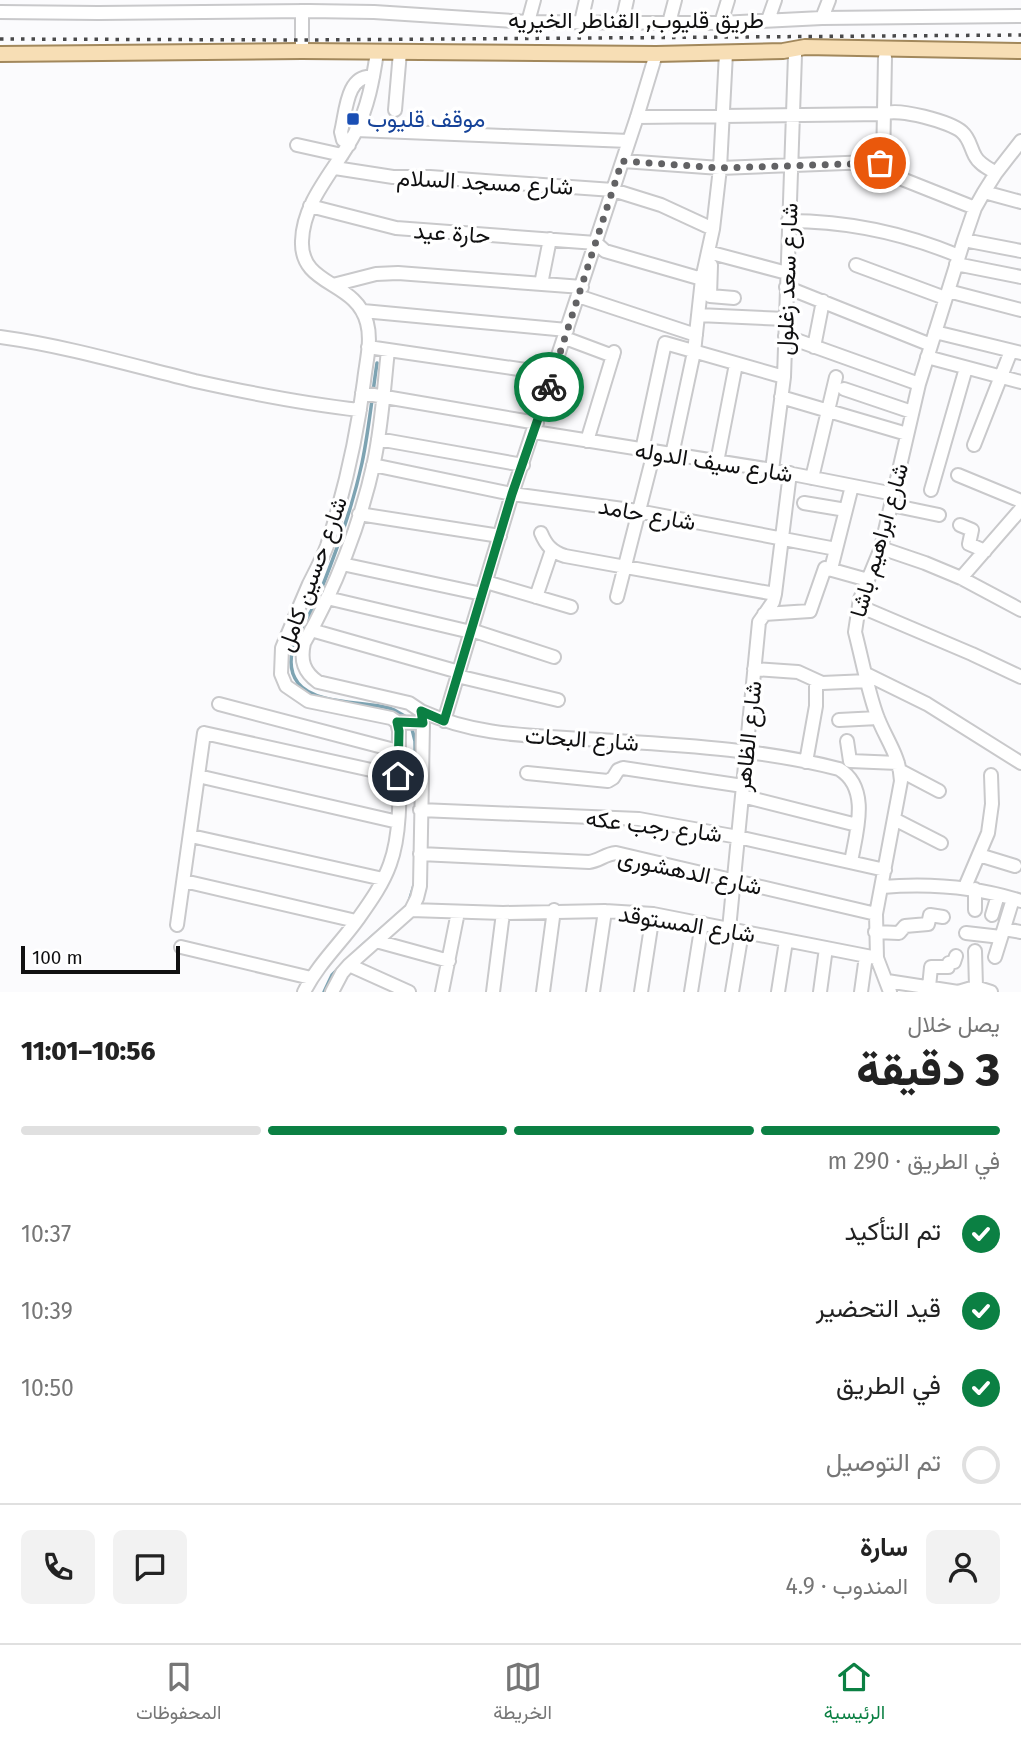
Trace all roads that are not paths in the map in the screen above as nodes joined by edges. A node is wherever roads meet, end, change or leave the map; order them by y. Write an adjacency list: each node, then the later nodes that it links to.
1 (534, 0): 18 (street)
2 (586, 0): 19 (street)
3 (627, 0): 20 (street)
4 (675, 0): 21 (street)
5 (728, 0): 22 (street)
6 (775, 0): 17 (street)
7 (828, 0): 16 (street)
8 (161, 6): 9 (street, طريق قليوب, القناطر الخيريه); 12 (street, طريق قليوب, القناطر الخيريه)
9 (209, 6): 10 (street, طريق قليوب, القناطر الخيريه)
10 (255, 6): 13 (street, طريق قليوب, القناطر الخيريه)
11 (375, 6): 13 (street, طريق قليوب, القناطر الخيريه); 18 (street, طريق قليوب, القناطر الخيريه)
12 (99, 7): 14 (street, طريق قليوب, القناطر الخيريه)
13 (307, 8): 23 (street)
14 (0, 12)
15 (1021, 16): 16 (street, طريق قليوب, القناطر الخيريه)
16 (822, 18): 17 (street, طريق قليوب, القناطر الخيريه)
17 (768, 20): 22 (street, طريق قليوب, القناطر الخيريه)
18 (528, 22): 19 (street, طريق قليوب, القناطر الخيريه)
19 (580, 22): 20 (street, طريق قليوب, القناطر الخيريه)
20 (622, 23): 21 (street, طريق قليوب, القناطر الخيريه)
21 (669, 23): 22 (street, طريق قليوب, القناطر الخيريه)
22 (721, 23)
23 (302, 51): 25 (main road, طريق قليوب, القناطر الخيريه); 29 (main road, طريق قليوب, القناطر الخيريه)
24 (1021, 51): 28 (main road, طريق قليوب, القناطر الخيريه)
25 (377, 52): 26 (main road, طريق قليوب, القناطر الخيريه); 33 (street)
26 (400, 52): 30 (main road, طريق قليوب, القناطر الخيريه); 34 (street)
27 (726, 53): 28 (main road, طريق قليوب, القناطر الخيريه); 30 (main road, طريق قليوب, القناطر الخيريه); 37 (street)
28 (789, 53): 31 (main road, طريق قليوب, القناطر الخيريه); 36 (street, شارع سعد زغلول)
29 (0, 54)
30 (656, 54): 38 (street)
31 (885, 57): 32 (main road, طريق قليوب, القناطر الخيريه); 35 (street)
32 (1021, 60)
33 (373, 77): 39 (street); 43 (street)
34 (395, 110)
35 (884, 114): 36 (street); 47 (street); 50 (street)
36 (792, 115): 37 (street); 46 (street, شارع سعد زغلول)
37 (723, 116): 38 (street); 49 (street)
38 (637, 117): 40 (street)
39 (356, 130): 40 (street); 43 (street)
40 (629, 141): 45 (street)
41 (1021, 141): 44 (street, شارع ابراهيم باشا)
42 (298, 145): 43 (street)
43 (345, 150): 48 (street)
44 (1015, 157): 50 (street, شارع ابراهيم باشا)
45 (622, 161): 49 (street); 51 (street)
46 (790, 164): 47 (street); 49 (street); 56 (street, شارع سعد زغلول)
47 (884, 164): 55 (street)
48 (335, 168): 51 (street, شارع مسجد السلام); 54 (street)
49 (720, 168): 57 (street)
50 (996, 173): 52 (street, شارع ابراهيم باشا)
51 (613, 190): 57 (street, شارع مسجد السلام); 60 (street)
52 (984, 192): 53 (street); 55 (street, شارع ابراهيم باشا)
53 (1021, 202)
54 (310, 206): 58 (street, حارة عيد); 69 (street)
55 (975, 208): 59 (street, شارع ابراهيم باشا)
56 (788, 221): 63 (street); 65 (street, شارع سعد زغلول)
57 (713, 229): 62 (street)
58 (550, 239): 60 (street, حارة عيد); 68 (street)
59 (964, 240): 61 (street); 63 (street, شارع ابراهيم باشا)
60 (596, 243): 67 (street, حارة عيد); 71 (street)
61 (1021, 251)
62 (710, 253): 65 (street); 67 (street); 73 (street)
63 (957, 260): 66 (street); 72 (street, شارع ابراهيم باشا)
64 (856, 265): 72 (street)
65 (787, 273): 70 (street, شارع سعد زغلول)
66 (1021, 277)
67 (702, 279): 77 (street)
68 (541, 284): 69 (street); 71 (street)
69 (332, 285): 76 (street)
70 (786, 286): 74 (street); 78 (street, شارع سعد زغلول)
71 (580, 291): 80 (street); 81 (street)
72 (947, 295): 75 (street); 79 (street, شارع ابراهيم باشا)
73 (734, 298)
74 (823, 301): 85 (street); 87 (street)
75 (1021, 310)
76 (363, 312): 80 (street); 84 (street, شارع حسين كامل)
77 (698, 315): 78 (street); 81 (street)
78 (786, 319): 83 (street, شارع سعد زغلول)
79 (935, 332): 87 (street, شارع ابراهيم باشا); 89 (street)
80 (566, 334): 92 (street); 108 (street)
81 (696, 334): 88 (street)
82 (0, 337): 102 (street)
83 (785, 337): 85 (street); 93 (street, شارع سعد زغلول)
84 (368, 347): 86 (street); 99 (street, شارع حسين كامل)
85 (814, 347): 97 (street)
86 (388, 350): 92 (street); 100 (street, شارع حسين كامل)
87 (929, 351): 91 (street); 97 (street, شارع ابراهيم باشا)
88 (694, 352): 90 (street); 110 (street); 111 (street)
89 (1016, 352): 95 (street)
90 (736, 364): 93 (street); 112 (street)
91 (966, 368): 95 (street); 120 (street)
92 (553, 374): 105 (street)
93 (784, 377): 101 (street, شارع سعد زغلول)
94 (836, 377): 103 (street)
95 (999, 377): 96 (street); 109 (street)
96 (1021, 382)
97 (919, 384): 104 (street, شارع ابراهيم باشا)
98 (844, 389): 104 (street)
99 (362, 393): 100 (street, شارع سيف الدوله); 102 (street, شارع حسين كامل)
100 (384, 396): 105 (street, شارع سيف الدوله); 107 (street, شارع حسين كامل)
101 (781, 397): 103 (street); 115 (street, شارع سعد زغلول)
102 (360, 410): 166 (street, شارع حسين كامل)
103 (828, 411): 106 (street); 118 (street)
104 (912, 412): 106 (street, شارع ابراهيم باشا)
105 (536, 428): 108 (street, شارع سيف الدوله); 114 (street)
106 (908, 434): 122 (street, شارع ابراهيم باشا)
107 (378, 439): 113 (street, شارع حسين كامل); 114 (street)
108 (587, 441): 110 (street, شارع سيف الدوله)
109 (974, 445)
110 (648, 451): 111 (street, شارع سيف الدوله); 127 (street)
111 (672, 455): 112 (street, شارع سيف الدوله)
112 (717, 462): 115 (street, شارع سيف الدوله)
113 (373, 465): 121 (street, شارع حامد); 128 (street, شارع حسين كامل)
114 (523, 465): 121 (street)
115 (772, 470): 116 (street, شارع سيف الدوله)
116 (790, 473): 118 (street, شارع سيف الدوله); 133 (street)
117 (958, 475): 123 (street)
118 (812, 478): 119 (street, شارع سيف الدوله)
119 (852, 486): 122 (street, شارع سيف الدوله); 126 (street)
120 (931, 490)
121 (512, 494): 127 (street, شارع حامد); 132 (street)
122 (892, 500): 129 (street, شارع سيف الدوله); 134 (street, شارع ابراهيم باشا)
123 (1021, 500)
124 (804, 503): 126 (street)
125 (1021, 509): 137 (street)
126 (846, 510): 135 (street)
127 (638, 511): 133 (street, شارع حامد); 139 (street)
128 (359, 514): 132 (street); 138 (street, شارع حسين كامل)
129 (939, 514)
130 (960, 525): 137 (street)
131 (541, 533): 136 (street)
132 (499, 536): 143 (street)
133 (781, 540): 135 (street, شارع حامد); 144 (street)
134 (881, 548): 141 (street); 142 (street, شارع ابراهيم باشا)
135 (836, 549): 140 (street)
136 (552, 550): 139 (street); 145 (street)
137 (985, 551): 141 (street)
138 (342, 564): 143 (street); 147 (street, شارع حسين كامل)
139 (625, 566): 144 (street); 146 (street)
140 (831, 569): 142 (street); 151 (street)
141 (961, 578): 150 (street)
142 (868, 580): 148 (street, شارع ابراهيم باشا)
143 (484, 588): 145 (street); 153 (street)
144 (775, 594): 151 (street, شارع الظاهر)
145 (536, 597): 149 (street)
146 (617, 597)
147 (327, 598): 152 (street, شارع حسين كامل); 153 (street)
148 (859, 606): 157 (street); 158 (street, شارع ابراهيم باشا)
149 (571, 607)
150 (1021, 610)
151 (764, 614): 155 (street, شارع الظاهر)
152 (311, 630): 156 (street); 162 (street, شارع حسين كامل)
153 (471, 631): 154 (street); 156 (street)
154 (554, 657)
155 (754, 669): 159 (street, شارع الظاهر); 169 (street, شارع الظاهر)
156 (458, 674): 160 (street); 165 (street)
157 (1021, 677)
158 (867, 678): 159 (street, شارع الظاهر); 163 (street, شارع ابراهيم باشا); 171 (street)
159 (816, 681): 170 (street)
160 (558, 700)
161 (219, 704): 168 (street)
162 (422, 717): 165 (street, شارع البحات); 166 (street, شارع حسين كامل); 179 (street)
163 (878, 718): 164 (street); 172 (street, شارع ابراهيم باشا)
164 (839, 720)
165 (444, 721): 169 (street, شارع البحات)
166 (397, 722): 168 (street)
167 (847, 741): 172 (street)
168 (398, 751): 176 (street)
169 (746, 753): 170 (street, شارع البحات); 177 (street, شارع الظاهر)
170 (806, 762): 182 (street, شارع البحات)
171 (1021, 763)
172 (899, 767): 178 (street); 180 (street)
173 (527, 773): 177 (street)
174 (991, 775): 187 (street)
175 (198, 776): 176 (street); 181 (street); 183 (street)
176 (398, 776): 181 (street)
177 (742, 791): 182 (street); 184 (street, شارع الظاهر)
178 (939, 791)
179 (420, 810): 184 (street, شارع رجب عكه); 186 (street)
180 (894, 819): 185 (street); 190 (street)
181 (398, 822): 191 (street)
182 (857, 825): 188 (street, شارع البحات)
183 (191, 836): 191 (street); 192 (street)
184 (738, 837): 188 (street, شارع رجب عكه); 193 (street, شارع الظاهر)
185 (941, 843)
186 (420, 854): 193 (street, شارع الدهشورى); 198 (street)
187 (979, 855): 189 (street); 195 (street)
188 (851, 862): 190 (street, شارع رجب عكه)
189 (1015, 866)
190 (885, 870): 194 (street)
191 (383, 879): 208 (street)
192 (184, 881): 208 (street); 210 (street)
193 (734, 881): 205 (street, شارع الدهشورى); 211 (street, شارع الظاهر)
194 (882, 887): 195 (street); 205 (street)
195 (970, 888): 196 (street); 200 (street)
196 (998, 895): 197 (street); 206 (street)
197 (1017, 900): 215 (street)
198 (411, 910): 202 (street, شارع المستوقد); 216 (street)
199 (554, 910): 201 (street, شارع المستوقد); 203 (street, شارع المستوقد); 235 (street)
200 (975, 910)
201 (606, 911): 204 (street, شارع المستوقد); 236 (street)
202 (458, 912): 203 (street, شارع المستوقد); 224 (street)
203 (503, 913): 234 (street)
204 (653, 914): 209 (street, شارع المستوقد); 237 (street)
205 (876, 914): 212 (street)
206 (992, 915)
207 (943, 917): 212 (street)
208 (356, 921): 226 (street)
209 (702, 923): 211 (street, شارع المستوقد); 238 (street)
210 (177, 925)
211 (735, 930): 217 (street, شارع المستوقد); 239 (street, شارع الظاهر)
212 (875, 932): 222 (street)
213 (1021, 932): 215 (street)
214 (966, 933): 215 (street)
215 (1002, 933): 223 (street)
216 (376, 941): 224 (street); 225 (street)
217 (786, 941): 219 (street, شارع المستوقد); 240 (street)
218 (181, 947): 226 (street)
219 (826, 948): 222 (street, شارع المستوقد); 241 (street)
220 (975, 951): 229 (street)
221 (956, 956): 228 (street)
222 (871, 957): 227 (street); 242 (street)
223 (995, 957)
224 (449, 961): 233 (street)
225 (348, 965): 231 (street); 232 (street)
226 (311, 978): 230 (street)
227 (888, 987): 228 (street)
228 (929, 987): 229 (street)
229 (982, 990)
230 (304, 992)
231 (332, 992)
232 (408, 992)
233 (442, 992)
234 (494, 992)
235 (543, 992)
236 (593, 992)
237 (640, 992)
238 (691, 992)
239 (732, 992)
240 (778, 992)
241 (820, 992)
242 (861, 992)

